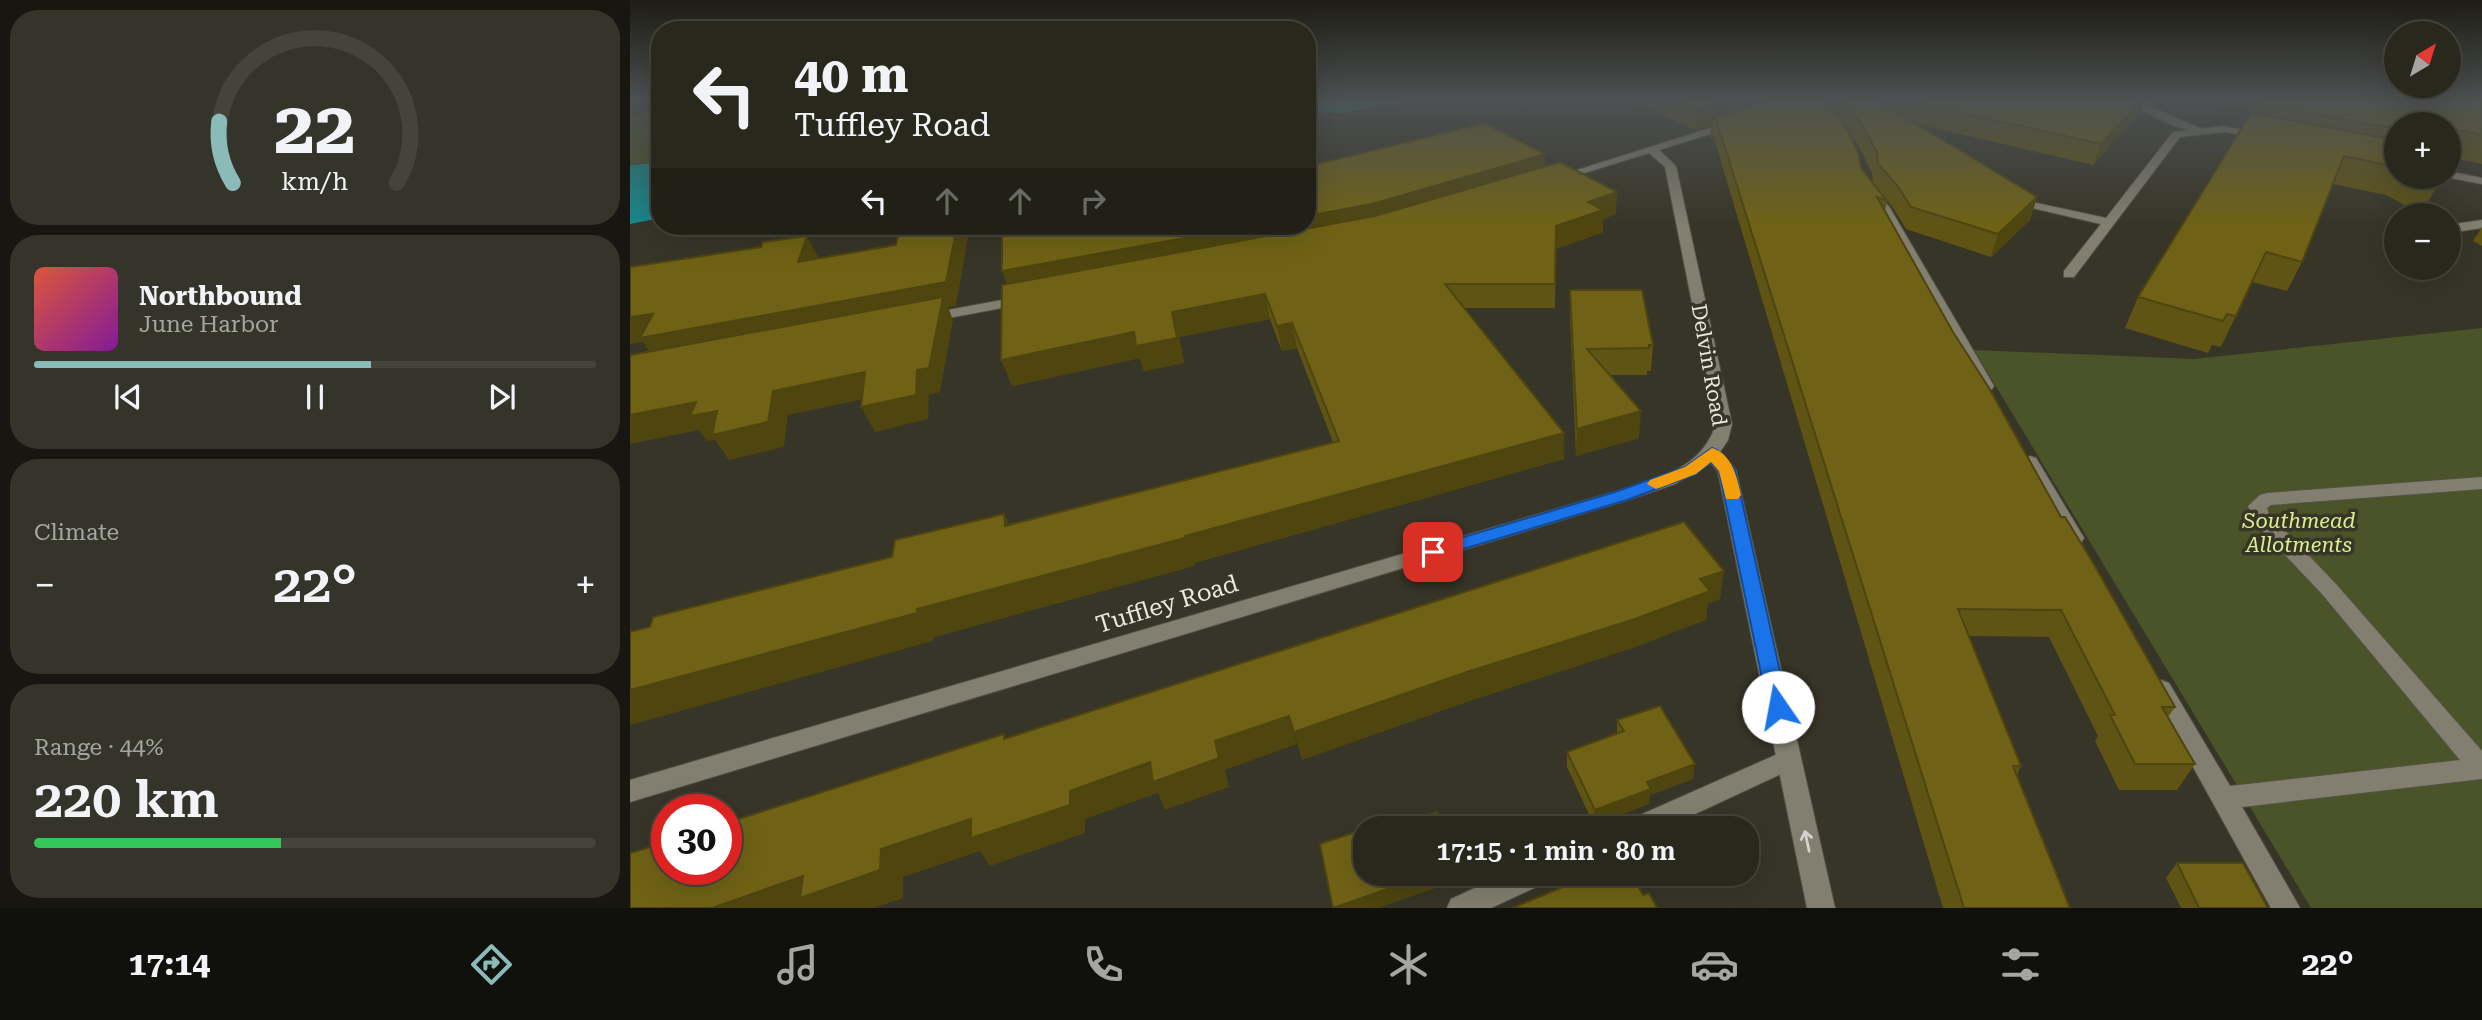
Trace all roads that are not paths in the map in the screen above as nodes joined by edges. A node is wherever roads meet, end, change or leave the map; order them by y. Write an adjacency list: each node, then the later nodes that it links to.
1 (1678, 141): 3 (street)
2 (2171, 141): 9 (street)
3 (1652, 150): 6 (street); 17 (street, Delvin Road)
4 (1864, 174): 15 (street)
5 (2461, 177): 7 (street)
6 (1549, 181)
7 (2482, 181)
8 (2027, 203): 9 (street)
9 (2109, 223): 12 (street)
10 (2482, 224): 11 (street)
11 (2461, 227)
12 (2069, 274)
13 (1037, 297): 14 (street)
14 (915, 320)
15 (1995, 401)
16 (2022, 449): 19 (street)
17 (1712, 453): 21 (street, Delvin Road); 23 (street, Tuffley Road)
18 (2482, 483): 22 (street)
19 (2085, 557)
20 (2154, 678): 24 (street)
21 (1789, 759): 25 (street); 28 (street, Delvin Road, one-way to 21)
22 (2482, 768): 24 (street)
23 (630, 791)
24 (2223, 798): 29 (street)
25 (1664, 816)
26 (1509, 886): 27 (street)
27 (1461, 908)
28 (1821, 908)
29 (2286, 908)

